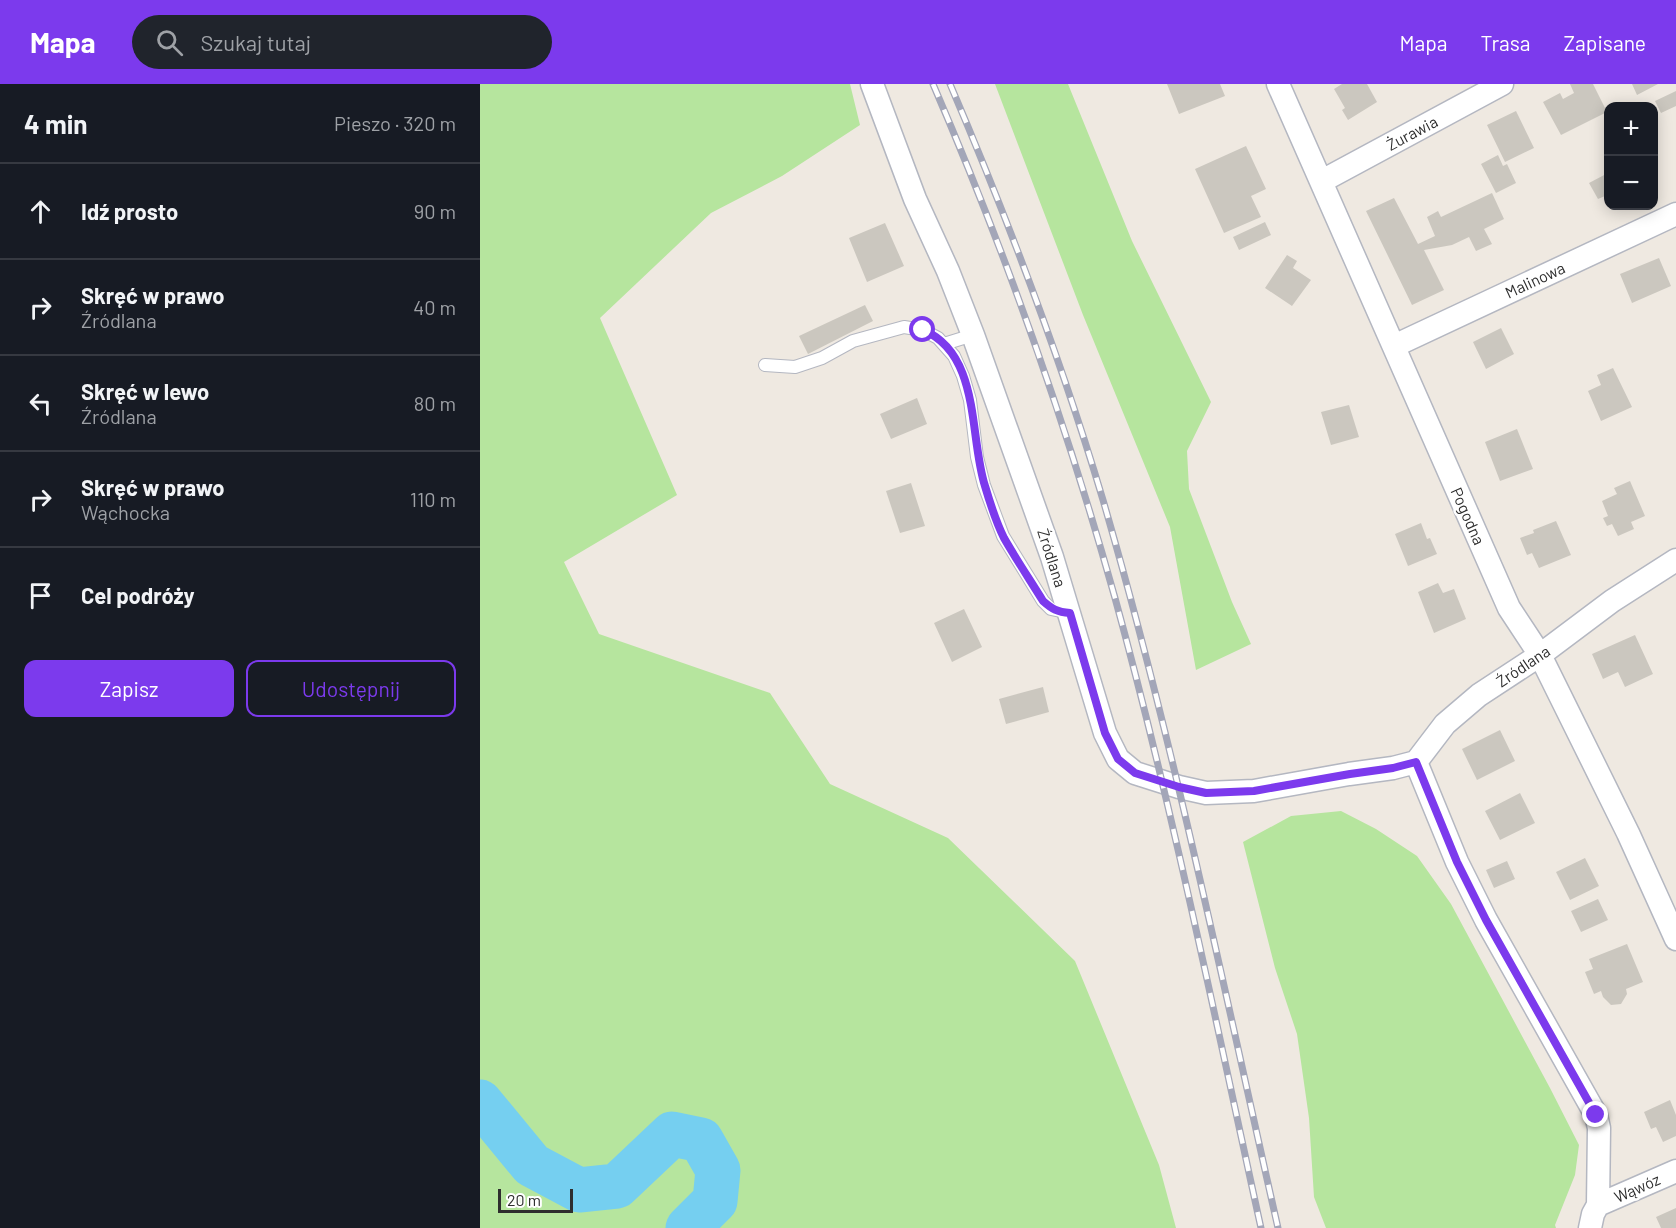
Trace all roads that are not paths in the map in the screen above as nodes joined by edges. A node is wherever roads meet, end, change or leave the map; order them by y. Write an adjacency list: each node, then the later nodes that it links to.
1 (872, 84): 6 (street, Źródlana)
2 (1278, 84): 4 (street, Pogodna)
3 (1502, 84): 4 (street, Żurawia)
4 (1322, 181): 8 (street, Pogodna)
5 (1676, 214): 8 (street, Malinowa)
6 (972, 335): 7 (lane); 11 (street, Źródlana)
7 (944, 344): 9 (lane); 11 (lane)
8 (1394, 346): 12 (street, Pogodna)
9 (765, 364)
10 (1676, 560): 12 (street, Źródlana)
11 (1070, 613): 13 (street, Źródlana)
12 (1540, 655): 13 (street, Źródlana); 14 (street, Pogodna)
13 (1416, 762): 16 (street)
14 (1676, 939)
15 (1676, 1171): 16 (street, Wąwóz)
16 (1598, 1205): 17 (street)
17 (1590, 1228)

